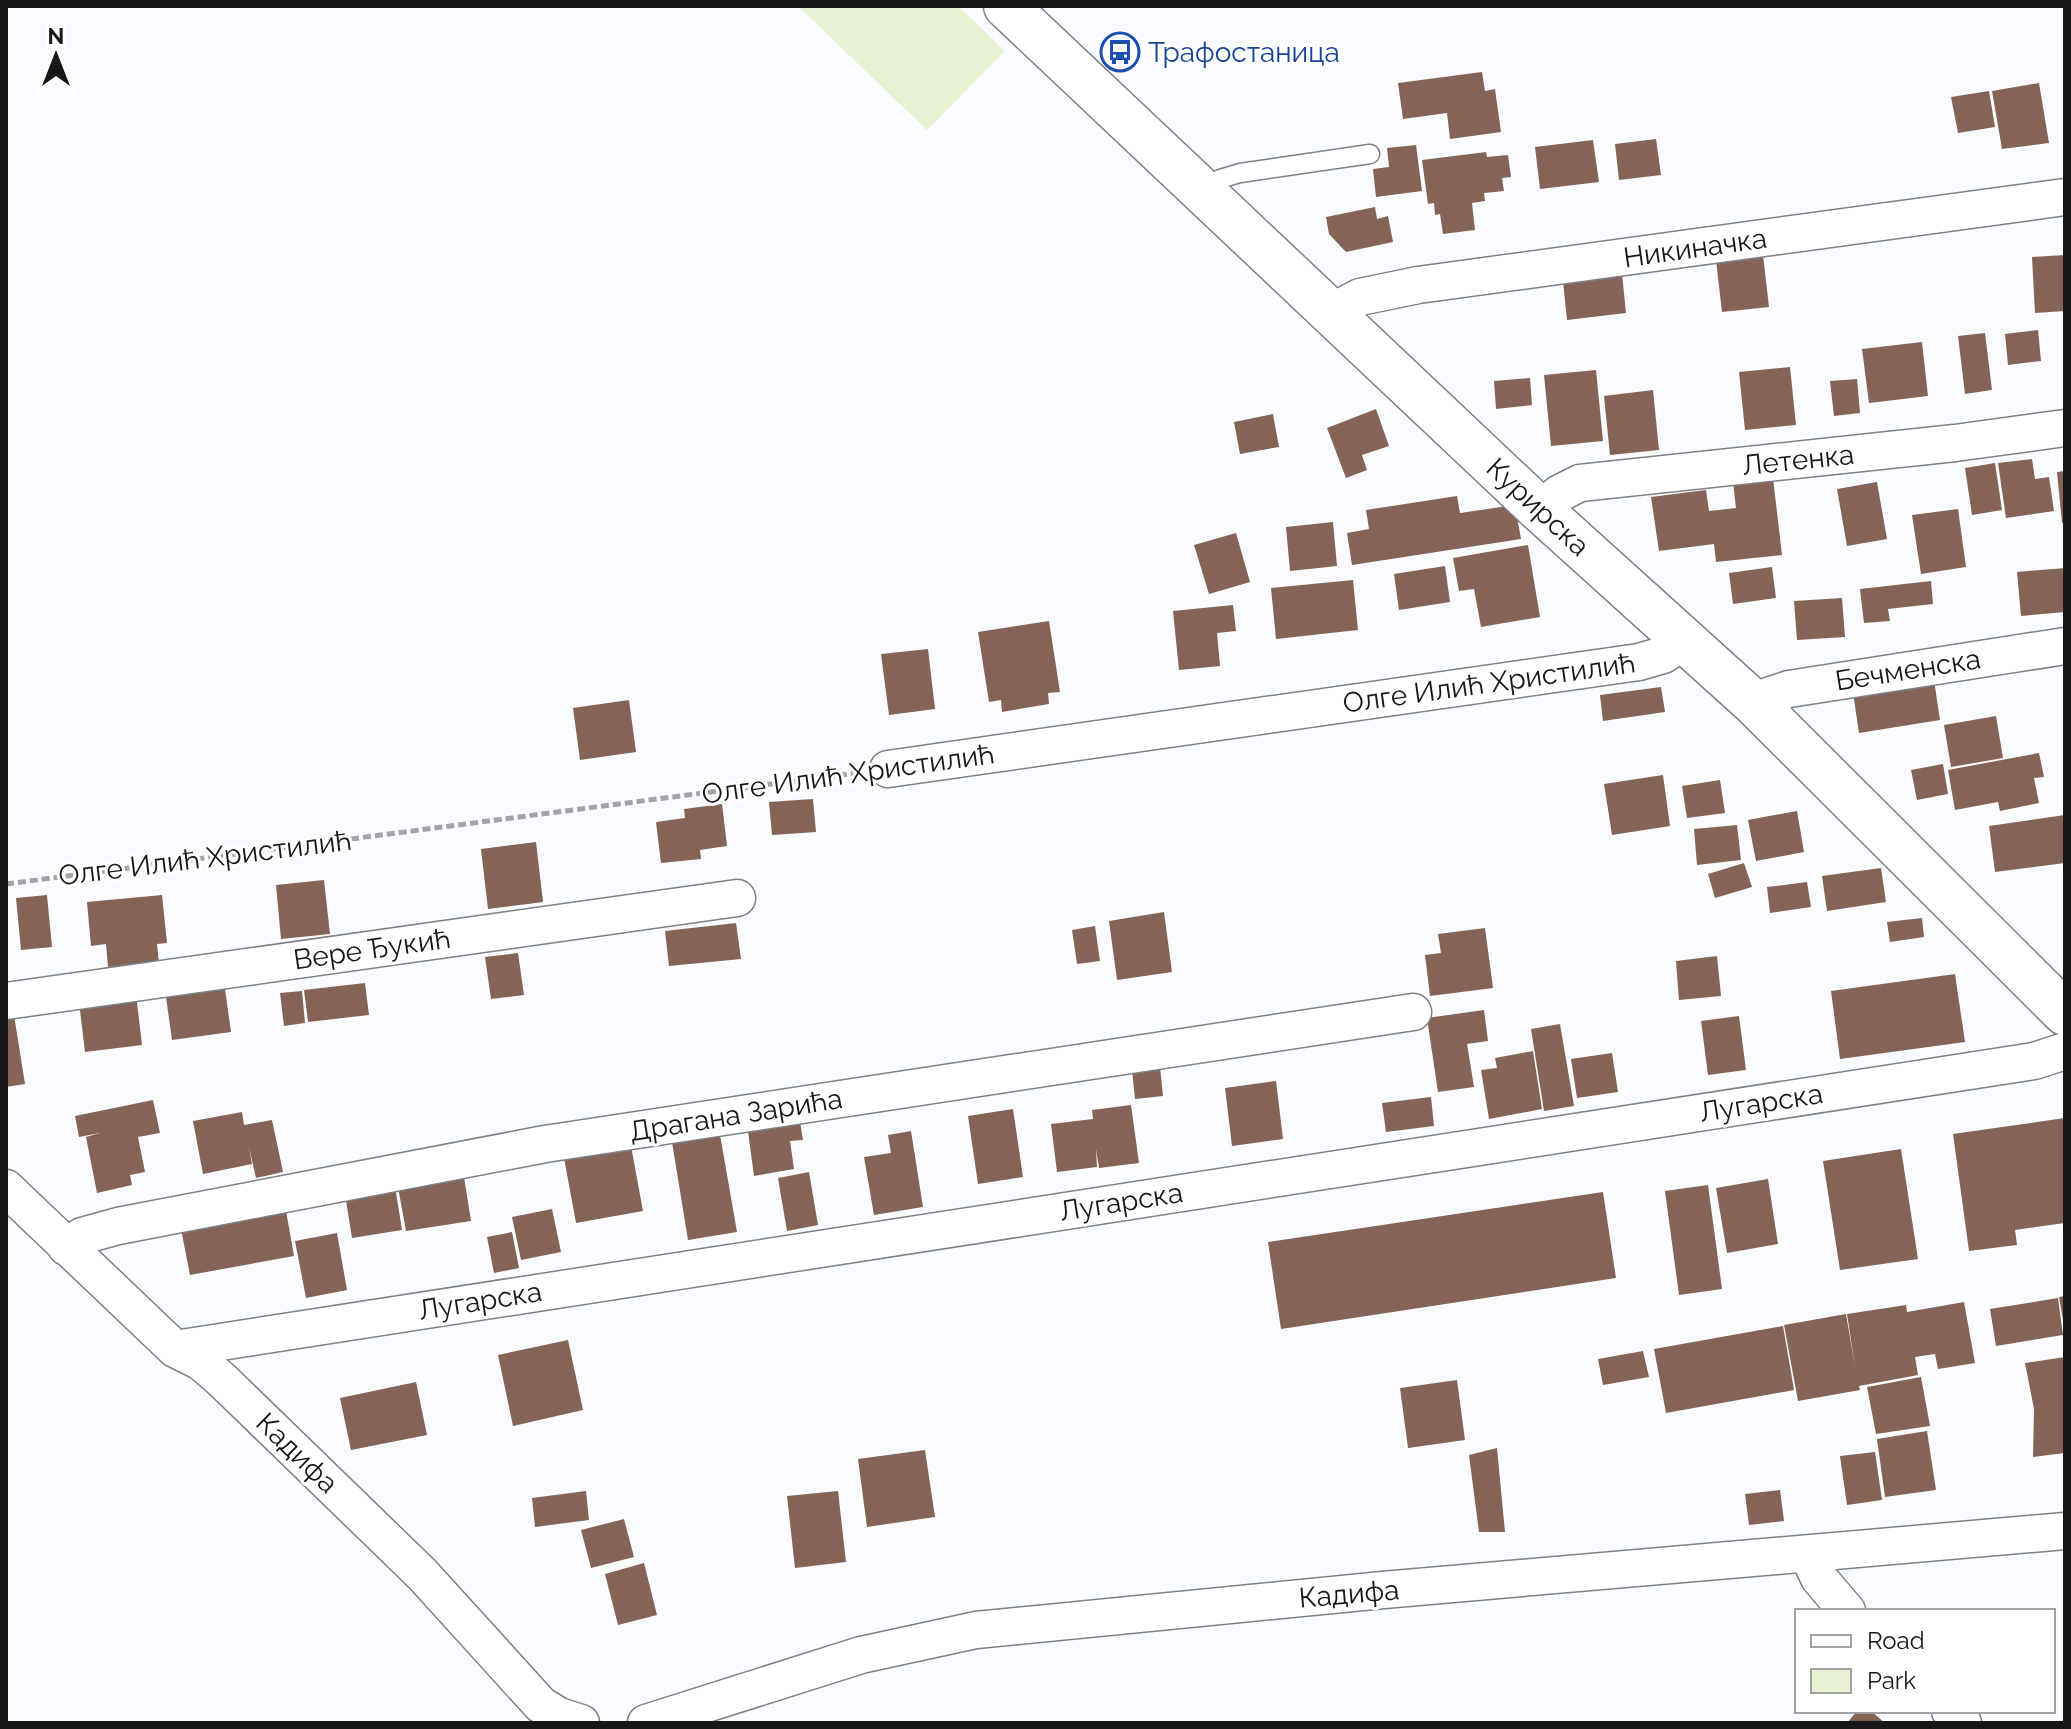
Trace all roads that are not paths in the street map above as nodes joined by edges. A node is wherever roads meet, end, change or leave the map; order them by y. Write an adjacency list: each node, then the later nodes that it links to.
1 (1006, 6): 3 (street, Курирска)
2 (1370, 154): 3 (lane)
3 (1202, 192): 5 (street, Курирска)
4 (2065, 197): 5 (street, Никиначка)
5 (1330, 313): 7 (street, Курирска)
6 (2065, 428): 7 (street, Летенка)
7 (1539, 509): 8 (street, Курирска)
8 (1684, 641): 10 (street, Курирска); 11 (street, Олге Илић Христилић)
9 (2065, 646): 10 (street, Бечменска)
10 (1755, 704): 15 (street, Курирска)
11 (888, 769)
12 (737, 898): 13 (street, Вере Ђукић)
13 (6, 1001)
14 (1413, 1012): 18 (street, Драгана Зарића)
15 (2065, 1013)
16 (2065, 1051): 19 (street, Лугарска)
17 (6, 1188): 18 (street, Кадифа)
18 (66, 1247): 19 (street, Кадифа)
19 (175, 1349): 23 (street, Кадифа)
20 (2065, 1531): 21 (street, Кадифа)
21 (1808, 1555): 22 (street); 24 (street, Кадифа)
22 (1845, 1609)
23 (581, 1723)
24 (646, 1723)

